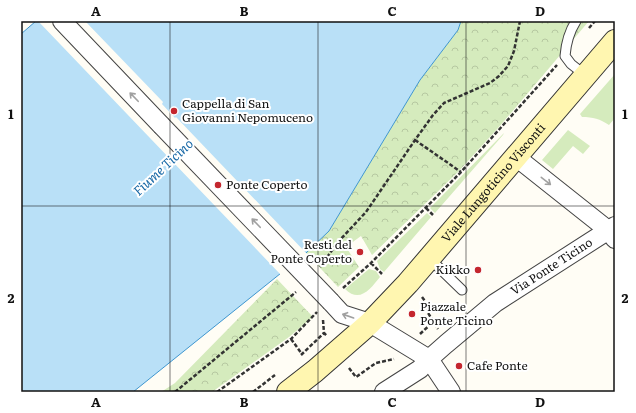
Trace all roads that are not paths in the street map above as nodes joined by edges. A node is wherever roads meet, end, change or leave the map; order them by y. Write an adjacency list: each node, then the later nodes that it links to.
1 (62, 21): 9 (street, one-way to 1, bridge)
2 (576, 21): 4 (lane)
3 (615, 41): 4 (main road, Viale Lungoticino Visconti)
4 (585, 75): 5 (main road, Viale Lungoticino Visconti)
5 (516, 156): 6 (street, one-way to 6); 7 (main road, Viale Lungoticino Visconti)
6 (613, 232): 10 (street, Via Ponte Ticino)
7 (429, 258): 8 (lane); 9 (main road, Viale Lungoticino Visconti)
8 (462, 290)
9 (370, 323): 10 (street); 11 (main road, Viale Lungoticino Visconti)
10 (429, 359): 12 (street); 13 (street)
11 (288, 392)
12 (384, 392)
13 (451, 392)

